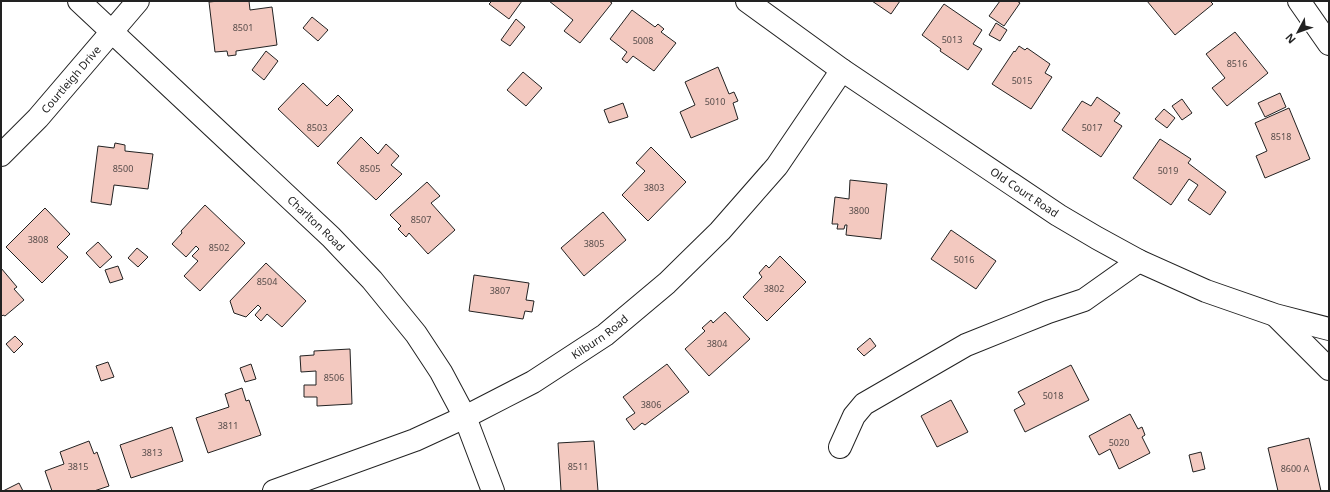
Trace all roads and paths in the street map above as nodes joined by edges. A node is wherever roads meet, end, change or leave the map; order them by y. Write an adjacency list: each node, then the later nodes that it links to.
1 (79, 1): 5 (street, Charlton Road)
2 (138, 1): 5 (street, Courtleigh Drive)
3 (747, 1): 7 (street, Old Court Road)
4 (1299, 1): 6 (street)
5 (111, 31): 8 (street, Courtleigh Drive); 13 (street, Charlton Road)
6 (1329, 44)
7 (842, 70): 9 (street, Old Court Road); 13 (street, Kilburn Road)
8 (1, 155)
9 (1139, 261): 10 (street, Old Court Road); 14 (street)
10 (1275, 315): 11 (street, Old Court Road); 12 (street)
11 (1329, 329)
12 (1329, 369)
13 (466, 417): 15 (street, Kilburn Road); 16 (street, Charlton Road)
14 (840, 448)
15 (274, 491)
16 (493, 491)

